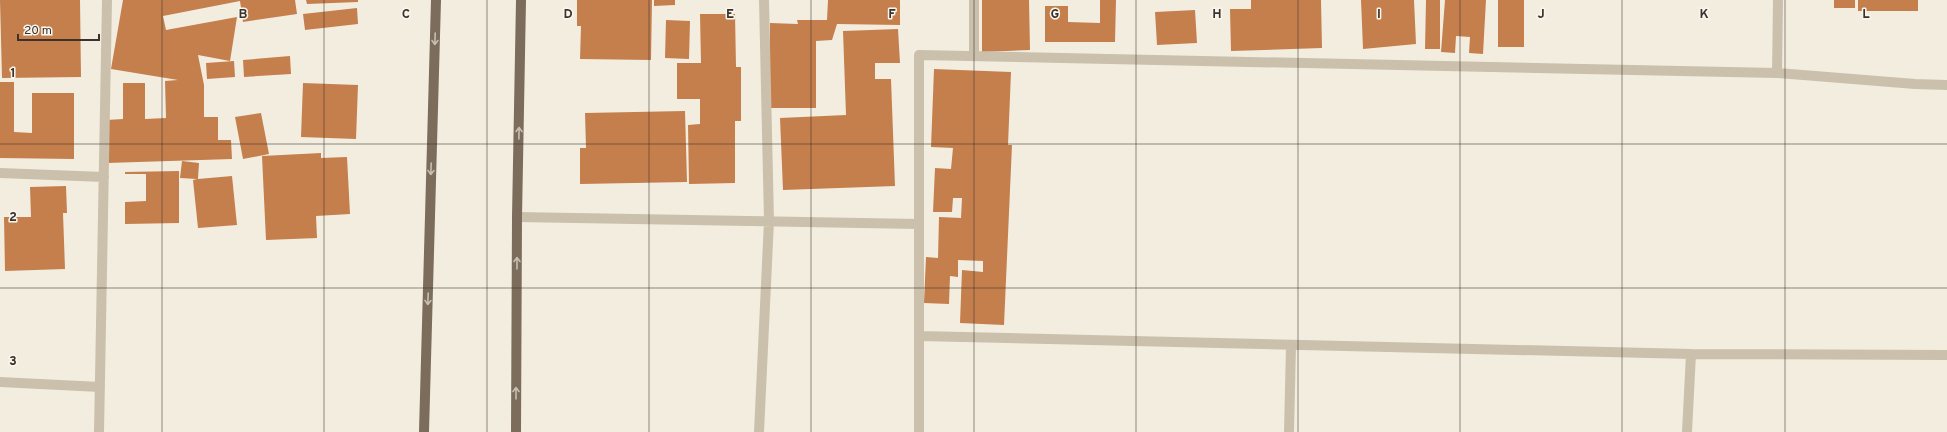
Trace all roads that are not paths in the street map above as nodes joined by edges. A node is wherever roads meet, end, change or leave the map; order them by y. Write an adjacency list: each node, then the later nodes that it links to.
1 (107, 0): 11 (street)
2 (436, 0): 22 (main road, one-way to 22)
3 (521, 0): 12 (main road, one-way to 3)
4 (764, 0): 13 (street)
5 (974, 0): 7 (street)
6 (1778, 0): 8 (street)
7 (974, 56): 8 (street); 14 (street)
8 (1777, 73): 9 (street)
9 (1947, 84)
10 (0, 173): 11 (street)
11 (104, 177): 20 (street)
12 (517, 217): 13 (street); 23 (main road, one-way to 12)
13 (769, 221): 14 (street); 24 (street)
14 (919, 224): 15 (street)
15 (919, 336): 16 (street); 25 (street)
16 (1291, 344): 17 (street); 26 (street)
17 (1691, 354): 18 (street); 27 (street)
18 (1947, 356)
19 (0, 382): 20 (street)
20 (100, 387): 21 (street)
21 (100, 432)
22 (424, 432)
23 (516, 432)
24 (759, 432)
25 (919, 432)
26 (1289, 432)
27 (1687, 432)

